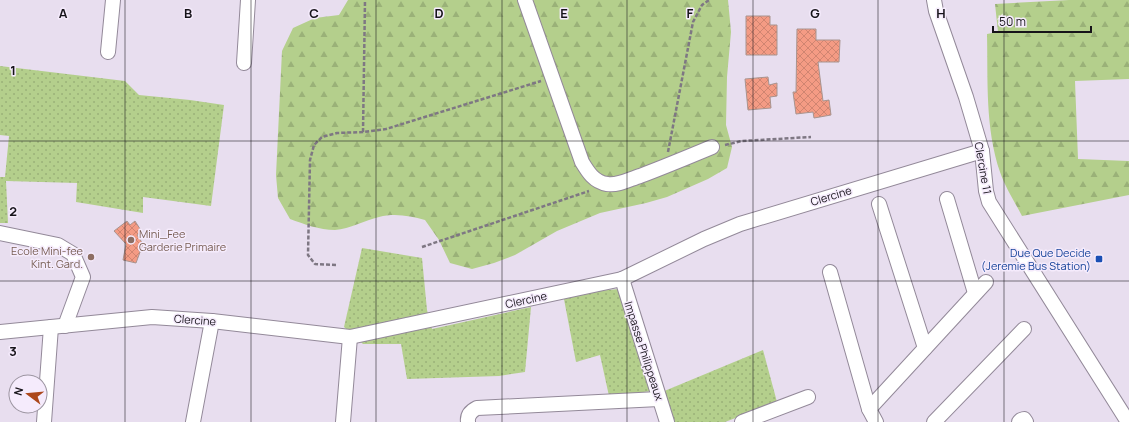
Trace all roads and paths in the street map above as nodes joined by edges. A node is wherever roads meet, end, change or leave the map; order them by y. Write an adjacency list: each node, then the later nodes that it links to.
1 (113, 0): 7 (street)
2 (248, 0): 8 (street)
3 (365, 0): 10 (path)
4 (526, 0): 9 (street)
5 (709, 0): 14 (path)
6 (934, 0): 13 (street, Clercine 11)
7 (108, 52)
8 (244, 64)
9 (553, 77): 10 (path); 15 (street)
10 (363, 132): 20 (path)
11 (811, 137): 12 (path)
12 (712, 147): 14 (street)
13 (982, 151): 22 (street, Clercine); 45 (street, Clercine 11)
14 (665, 166): 15 (street)
15 (608, 184): 19 (path)
16 (947, 199): 24 (street)
17 (879, 204): 31 (street)
18 (0, 233): 26 (street)
19 (422, 247)
20 (336, 265)
21 (830, 272): 34 (street)
22 (622, 279): 30 (street, Clercine); 33 (street, Impasse Philippeaux)
23 (986, 282): 24 (street)
24 (975, 293): 31 (street)
25 (212, 321): 26 (street, Clercine); 30 (street, Clercine); 36 (street)
26 (66, 326): 27 (street, Clercine)
27 (51, 327): 29 (street, Clercine); 35 (street)
28 (1024, 329): 42 (street)
29 (0, 332)
30 (350, 337): 37 (street)
31 (925, 348): 34 (street)
32 (808, 397): 40 (street)
33 (659, 399): 38 (street); 39 (street, Impasse Philippeaux)
34 (869, 409): 41 (street)
35 (44, 422)
36 (193, 422)
37 (343, 422)
38 (468, 422)
39 (667, 422)
40 (742, 422)
41 (876, 422)
42 (934, 422)
43 (1019, 422): 44 (street)
44 (1026, 422)
45 (1128, 422)

